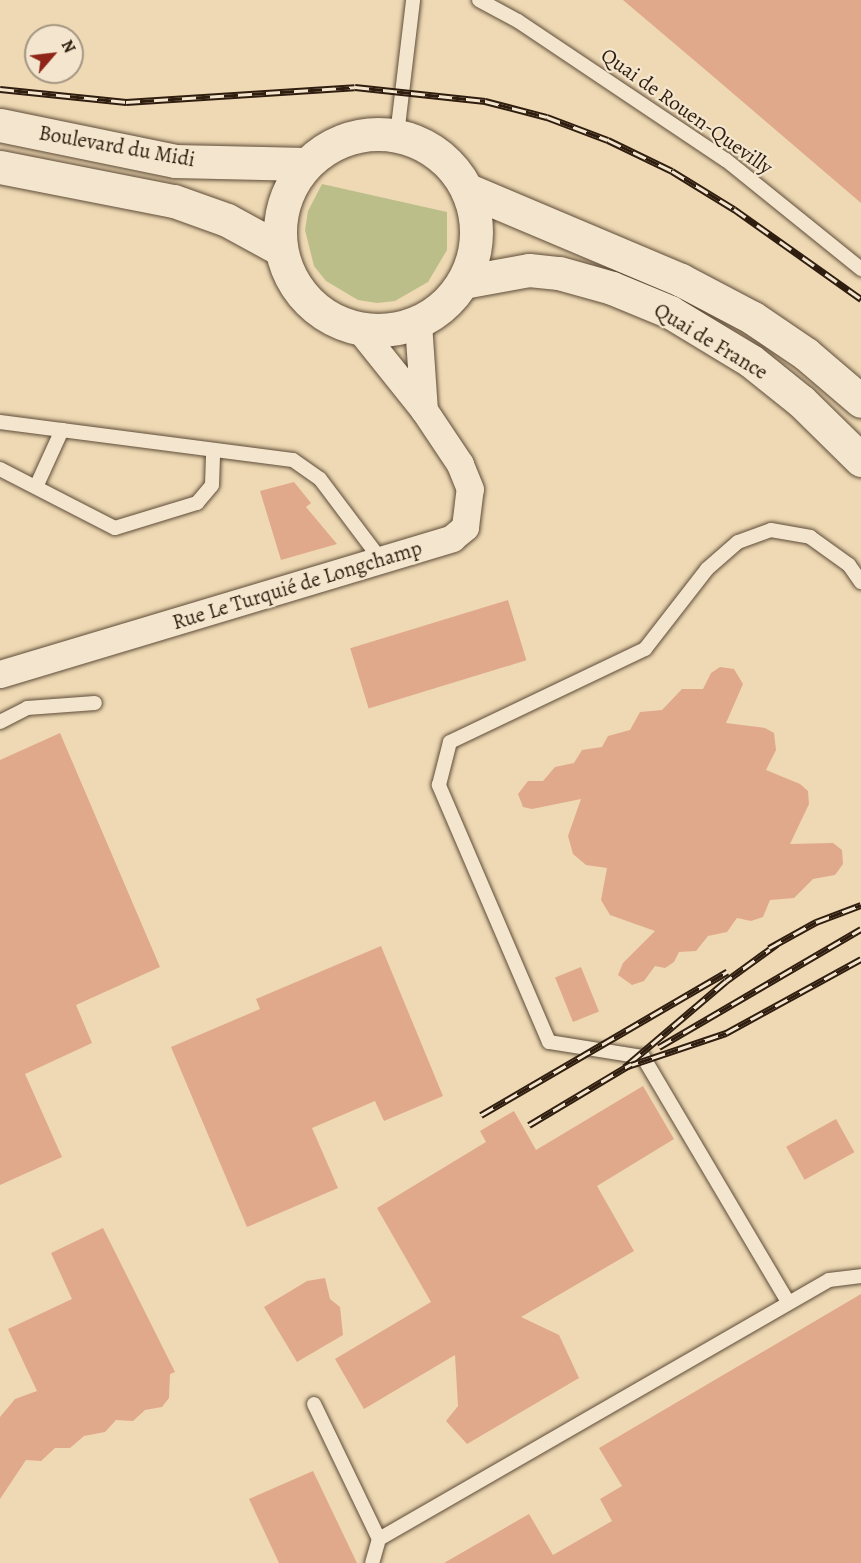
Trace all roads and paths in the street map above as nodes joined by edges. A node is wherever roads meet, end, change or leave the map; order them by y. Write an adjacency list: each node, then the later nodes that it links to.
1 (413, 0): 4 (lane)
2 (479, 0): 9 (lane, Quai de Rouen-Quevilly)
3 (0, 125): 5 (main road, Boulevard du Midi)
4 (397, 135): 5 (main road); 7 (main road)
5 (306, 164): 8 (main road)
6 (0, 167): 8 (main road, Boulevard du Midi)
7 (468, 190): 10 (main road); 13 (main road, Quai de France)
8 (280, 249): 12 (main road)
9 (861, 268)
10 (463, 282): 11 (main road); 18 (main road, Quai de France)
11 (418, 323): 12 (main road); 14 (street, Rue Le Turquié de Longchamp)
12 (360, 330): 14 (street, Rue Le Turquié de Longchamp)
13 (861, 401)
14 (424, 410): 21 (street, Rue Le Turquié de Longchamp)
15 (0, 422): 16 (lane)
16 (62, 430): 17 (lane); 20 (lane)
17 (213, 450): 20 (lane); 21 (lane)
18 (861, 460)
19 (0, 469): 20 (lane)
20 (36, 488)
21 (381, 560): 23 (street, Rue Le Turquié de Longchamp)
22 (861, 582): 27 (lane)
23 (0, 674)
24 (95, 703): 25 (lane)
25 (0, 722)
26 (861, 1276): 27 (lane)
27 (788, 1302): 29 (lane)
28 (314, 1404): 29 (lane)
29 (380, 1539): 30 (lane)
30 (372, 1563)

